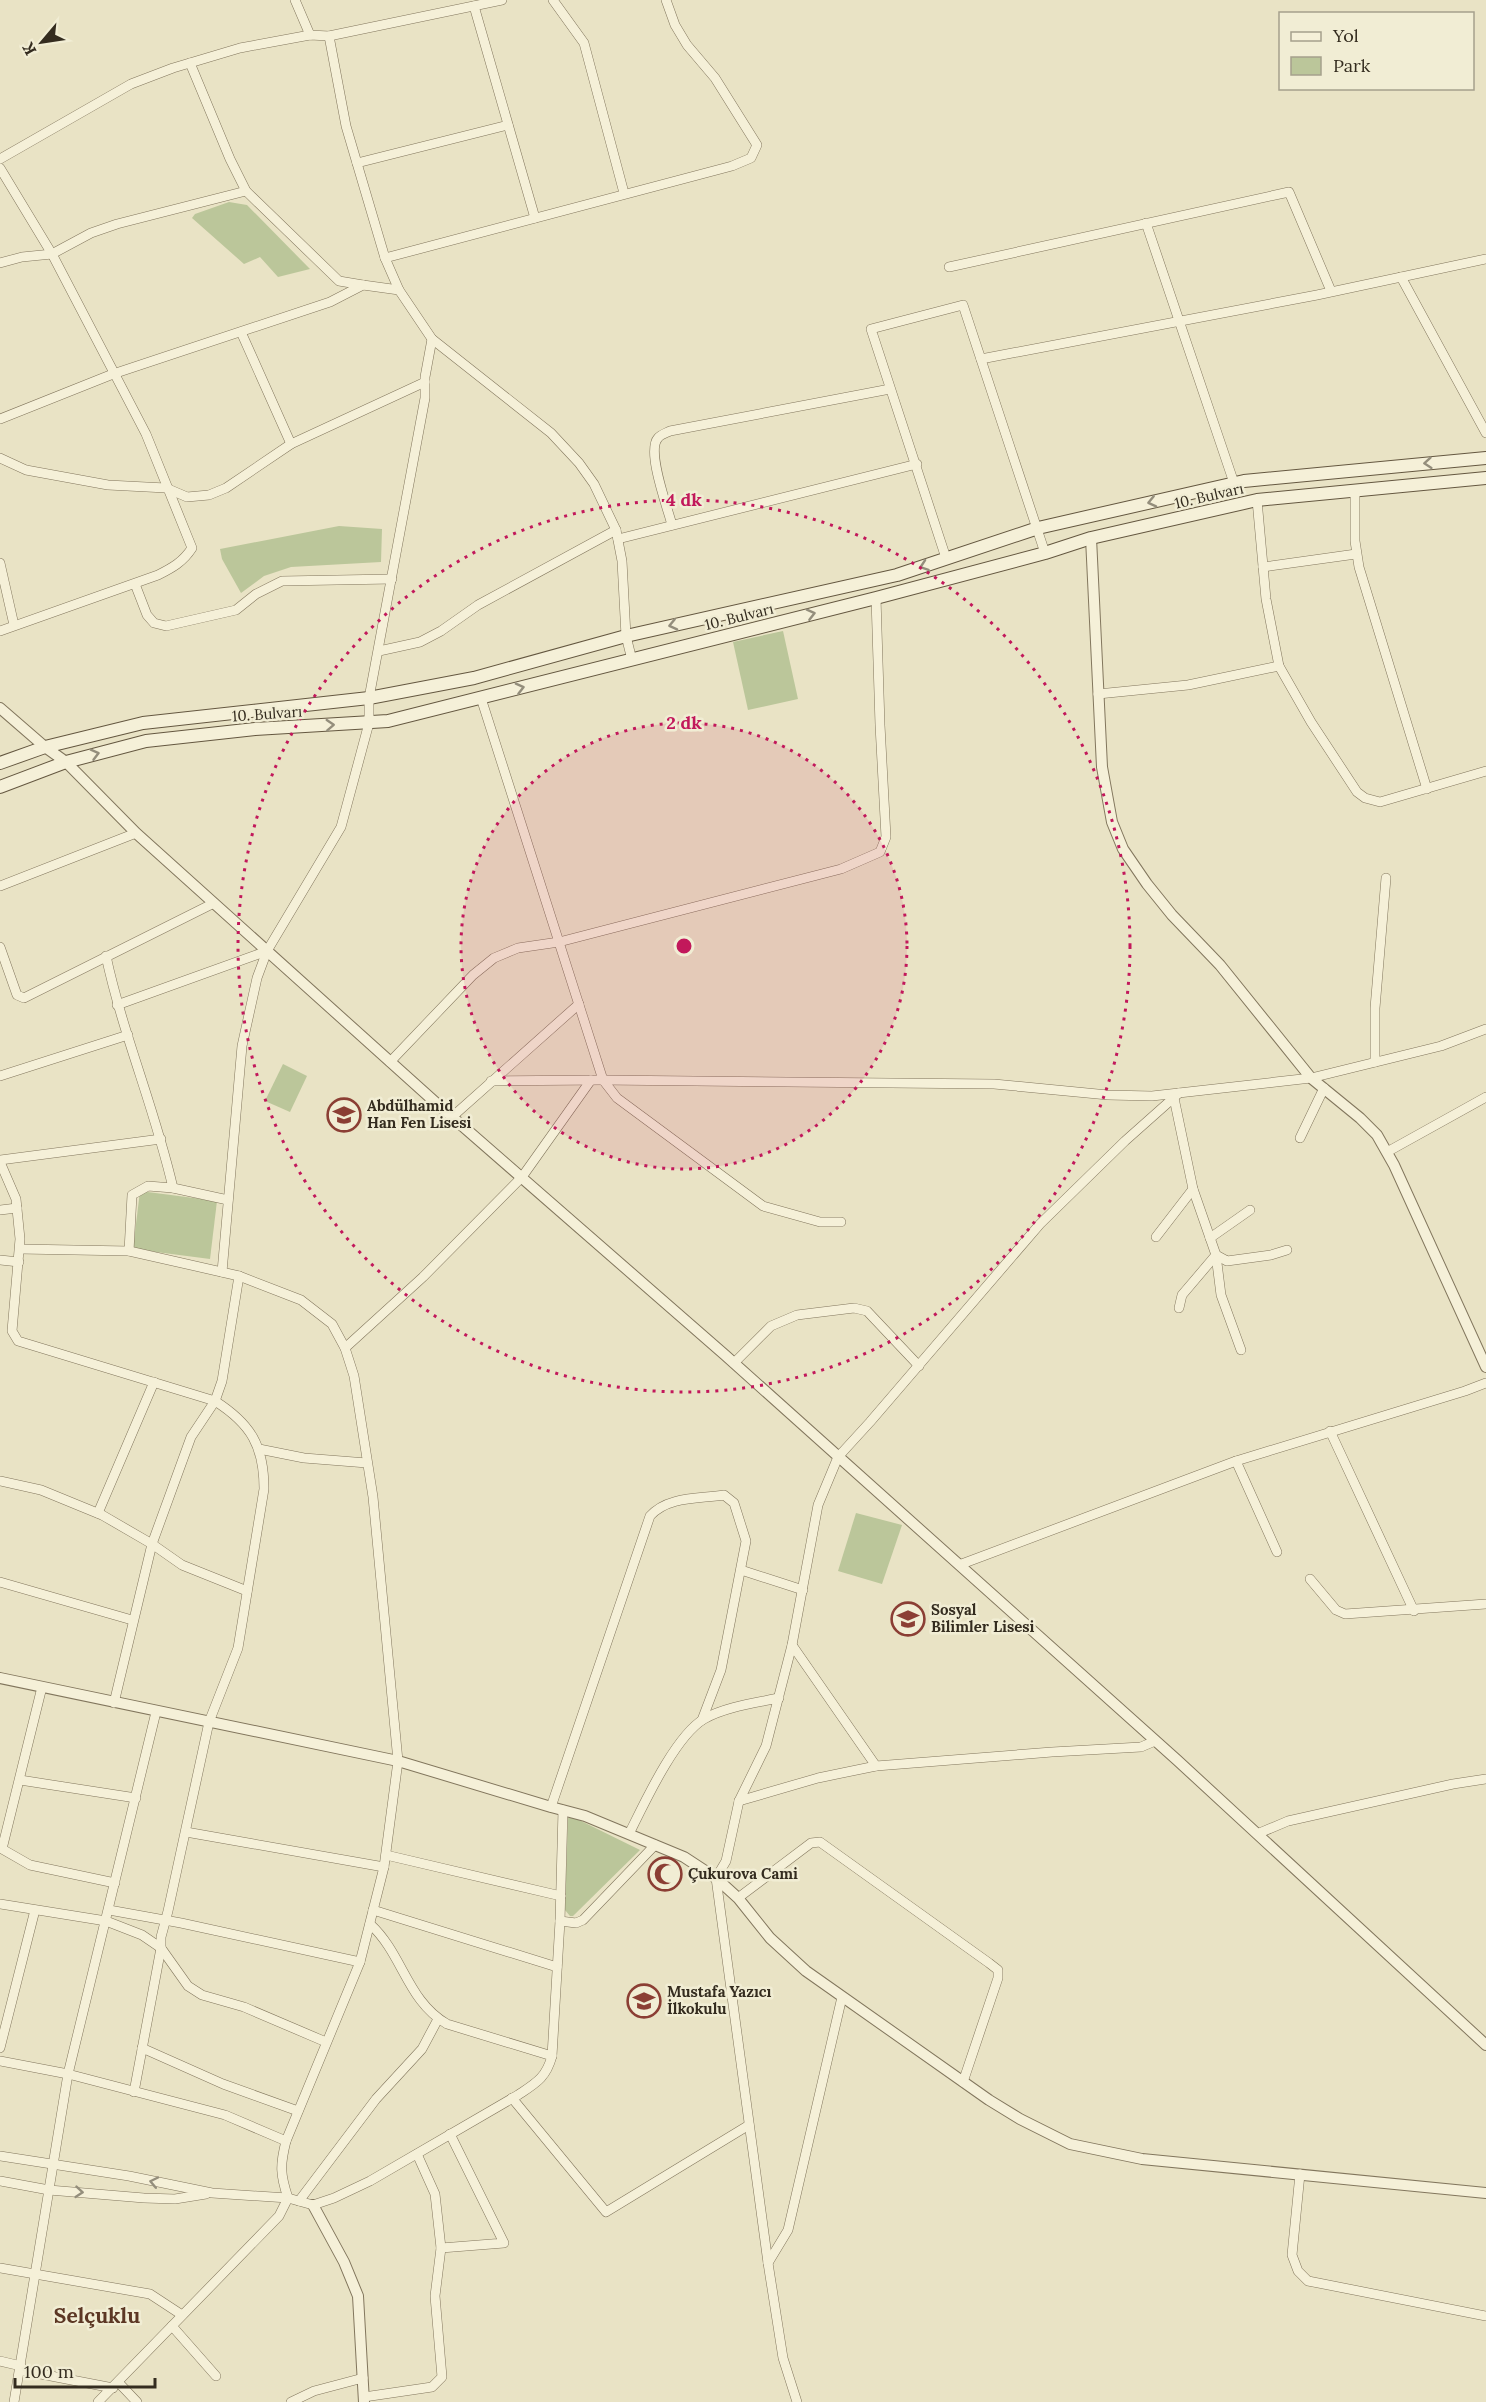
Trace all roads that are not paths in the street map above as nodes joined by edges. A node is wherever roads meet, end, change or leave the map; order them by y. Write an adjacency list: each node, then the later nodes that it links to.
1 (296, 0): 6 (street)
2 (502, 0): 5 (street)
3 (554, 0): 14 (street)
4 (666, 0): 14 (street)
5 (474, 6): 7 (street); 9 (street)
6 (310, 34): 7 (street); 8 (street)
7 (329, 36): 11 (street)
8 (190, 63): 10 (street); 13 (street)
9 (508, 125): 11 (street); 15 (street)
10 (0, 159)
11 (357, 164): 18 (street)
12 (0, 168): 17 (street)
13 (246, 190): 17 (street); 23 (street)
14 (624, 193): 15 (street)
15 (535, 218): 18 (street)
16 (1146, 223): 21 (street); 25 (street); 26 (street)
17 (52, 254): 20 (street); 30 (street)
18 (385, 258): 24 (street)
19 (1486, 259): 22 (street)
20 (0, 263)
21 (949, 267)
22 (1401, 277): 25 (street); 34 (street)
23 (363, 285): 24 (street); 27 (street)
24 (399, 290): 28 (street)
25 (1331, 291): 26 (street)
26 (1180, 321): 29 (street); 40 (street)
27 (241, 332): 30 (street); 35 (street)
28 (432, 339): 31 (street); 46 (street)
29 (981, 359): 32 (street); 45 (street)
30 (113, 374): 33 (street); 41 (street)
31 (425, 382): 35 (street); 53 (street)
32 (890, 389): 38 (street); 44 (street)
33 (0, 419)
34 (1486, 433)
35 (291, 444): 41 (street)
36 (0, 458): 41 (street)
37 (1486, 458): 40 (main road, 10. Bulvarı, one-way to 40)
38 (917, 464): 44 (street); 50 (street)
39 (1486, 478): 42 (main road, 10. Bulvarı)
40 (1234, 483): 45 (main road, 10. Bulvarı, one-way to 45)
41 (168, 489): 54 (street)
42 (1355, 491): 43 (main road, 10. Bulvarı); 49 (street)
43 (1257, 500): 47 (main road, 10. Bulvarı); 52 (street)
44 (672, 525): 46 (street)
45 (1038, 528): 48 (street); 50 (main road, 10. Bulvarı)
46 (617, 534): 58 (street); 59 (street)
47 (1092, 538): 48 (main road, 10. Bulvarı); 62 (street)
48 (1045, 553): 55 (main road, 10. Bulvarı)
49 (1356, 554): 52 (street); 72 (street)
50 (946, 558): 58 (main road, 10. Bulvarı, one-way to 58)
51 (0, 563): 56 (street)
52 (1263, 567): 61 (street)
53 (392, 579): 54 (street); 59 (street)
54 (135, 584): 56 (street)
55 (876, 598): 60 (main road, 10. Bulvarı, one-way to 55); 77 (street)
56 (14, 625): 57 (street)
57 (0, 630)
58 (626, 636): 60 (street); 63 (main road, 10. Bulvarı)
59 (379, 651): 63 (street)
60 (632, 660): 64 (main road, 10. Bulvarı, one-way to 60)
61 (1279, 666): 62 (street); 72 (street)
62 (1098, 694): 88 (street)
63 (369, 698): 66 (street); 67 (main road, 10. Bulvarı)
64 (481, 698): 66 (main road, 10. Bulvarı); 77 (street)
65 (0, 708): 67 (street)
66 (369, 723): 68 (main road, 10. Bulvarı, one-way to 66); 79 (street)
67 (45, 747): 68 (street); 69 (main road, 10. Bulvarı)
68 (66, 762): 71 (main road, 10. Bulvarı); 73 (street)
69 (0, 763)
70 (1486, 771): 72 (street)
71 (0, 787)
72 (1427, 789)
73 (136, 833): 75 (street); 76 (street)
74 (1386, 878): 86 (street)
75 (0, 886)
76 (214, 903): 79 (street); 80 (street)
77 (559, 942): 81 (street); 85 (street)
78 (0, 947): 80 (street)
79 (267, 951): 82 (street); 85 (street); 103 (street)
80 (106, 956): 82 (street)
81 (579, 1004): 90 (street); 91 (street)
82 (117, 1005): 84 (street)
83 (1485, 1033): 86 (street)
84 (128, 1035): 87 (street); 97 (street)
85 (390, 1062): 95 (street)
86 (1375, 1062): 88 (street)
87 (0, 1076)
88 (1311, 1078): 92 (street); 93 (street)
89 (591, 1080): 90 (street); 91 (street); 100 (street)
90 (603, 1080): 93 (street); 107 (street)
91 (491, 1081): 95 (street)
92 (1324, 1088): 96 (street); 98 (street)
93 (1176, 1096): 102 (street); 122 (street)
94 (1486, 1097): 98 (street)
95 (452, 1117): 100 (street)
96 (1300, 1138)
97 (161, 1139): 99 (street); 101 (street)
98 (1387, 1152): 123 (street)
99 (0, 1161): 104 (street)
100 (522, 1177): 119 (street); 121 (street)
101 (173, 1188): 103 (street); 112 (street)
102 (1193, 1189): 108 (street); 109 (street)
103 (228, 1200): 116 (street)
104 (17, 1208): 105 (street); 110 (street)
105 (0, 1210)
106 (1250, 1210): 109 (street)
107 (841, 1222)
108 (1156, 1237)
109 (1210, 1238): 113 (street)
110 (20, 1249): 112 (street); 115 (street)
111 (1287, 1250): 113 (street)
112 (129, 1251): 116 (street)
113 (1216, 1255): 118 (street); 120 (street)
114 (0, 1260): 115 (street)
115 (19, 1262): 124 (street)
116 (222, 1272): 117 (street)
117 (239, 1276): 119 (street); 126 (street)
118 (1179, 1308)
119 (345, 1348): 131 (street)
120 (1241, 1350)
121 (734, 1363): 122 (street); 129 (street)
122 (919, 1366): 129 (street)
123 (1486, 1367)
124 (154, 1382): 126 (street); 133 (street)
125 (1486, 1383): 127 (street)
126 (215, 1401): 128 (street); 134 (street)
127 (1330, 1431): 130 (street); 143 (street)
128 (259, 1449): 131 (street); 141 (street)
129 (838, 1456): 136 (street); 140 (street)
130 (1236, 1461): 135 (street); 136 (street)
131 (367, 1463): 154 (street)
132 (0, 1480): 133 (street)
133 (98, 1513): 134 (street)
134 (152, 1544): 141 (street); 144 (street)
135 (1277, 1552)
136 (958, 1565): 153 (street)
137 (741, 1570): 140 (street); 151 (street); 160 (street)
138 (1310, 1579): 143 (street)
139 (0, 1582): 144 (street)
140 (803, 1590): 145 (street)
141 (247, 1591): 152 (street)
142 (1486, 1604): 143 (street)
143 (1414, 1611)
144 (132, 1620): 149 (street)
145 (792, 1645): 148 (street); 155 (street)
146 (1, 1680): 147 (street)
147 (42, 1688): 149 (street); 157 (street)
148 (779, 1698): 151 (street); 159 (street)
149 (114, 1703): 150 (street)
150 (156, 1712): 152 (street); 158 (street)
151 (702, 1720): 164 (street)
152 (209, 1722): 154 (street); 162 (street)
153 (1155, 1741): 155 (street); 163 (street)
154 (398, 1761): 160 (street); 166 (street)
155 (876, 1766): 159 (street)
156 (1486, 1779): 163 (street)
157 (20, 1780): 158 (street); 169 (street)
158 (136, 1798): 169 (street)
159 (739, 1801): 168 (street)
160 (551, 1807): 161 (street)
161 (563, 1810): 164 (street); 170 (street)
162 (186, 1832): 167 (street); 177 (street)
163 (1257, 1833): 186 (street)
164 (629, 1834): 165 (street)
165 (655, 1845): 168 (street); 178 (street)
166 (386, 1855): 167 (street); 170 (street)
167 (384, 1867): 175 (street)
168 (716, 1878): 171 (street); 196 (street)
169 (115, 1883): 174 (street)
170 (561, 1896): 178 (street)
171 (738, 1898): 183 (street); 192 (street)
172 (0, 1904): 173 (street)
173 (35, 1910): 176 (street); 187 (street)
174 (109, 1910): 176 (street); 177 (street)
175 (373, 1910): 179 (street); 182 (street)
176 (106, 1921): 180 (street); 191 (street)
177 (166, 1921): 180 (street); 181 (street)
178 (560, 1921): 182 (street)
179 (370, 1924): 181 (street); 184 (street)
180 (161, 1948): 185 (street); 188 (street)
181 (360, 1962): 185 (street)
182 (557, 1966): 189 (street)
183 (842, 1997): 192 (street); 211 (street)
184 (438, 2019): 189 (street); 208 (street)
185 (326, 2042): 195 (street)
186 (1486, 2045)
187 (0, 2048)
188 (142, 2048): 193 (street); 195 (street)
189 (552, 2056): 194 (street)
190 (0, 2061): 191 (street)
191 (68, 2074): 193 (street); 201 (street)
192 (963, 2082): 202 (street)
193 (134, 2092): 198 (street)
194 (512, 2098): 196 (street); 197 (street)
195 (298, 2111): 198 (street)
196 (749, 2125): 211 (street)
197 (450, 2134): 199 (street); 210 (street)
198 (286, 2141): 207 (street)
199 (417, 2154): 209 (street); 210 (street)
200 (0, 2156): 201 (street)
201 (54, 2164): 204 (street); 205 (street, one-way to 201)
202 (1300, 2174): 206 (street); 215 (street)
203 (0, 2181): 204 (street)
204 (50, 2190): 205 (street, one-way to 205); 213 (street)
205 (212, 2193): 207 (street)
206 (1486, 2193)
207 (288, 2198): 208 (street); 214 (street)
208 (299, 2201): 209 (street)
209 (313, 2205): 220 (street)
210 (441, 2248): 222 (street)
211 (768, 2262): 227 (street)
212 (0, 2268): 213 (street)
213 (34, 2275): 214 (street); 218 (street)
214 (182, 2315): 216 (street)
215 (1486, 2316)
216 (172, 2326): 219 (street); 221 (street)
217 (0, 2361): 218 (street)
218 (20, 2368): 221 (street); 223 (street)
219 (216, 2376)
220 (363, 2378): 222 (street); 226 (street)
221 (115, 2385): 224 (street); 225 (street)
222 (364, 2400)
223 (14, 2402)
224 (98, 2402)
225 (136, 2402)
226 (291, 2402)
227 (797, 2402)

